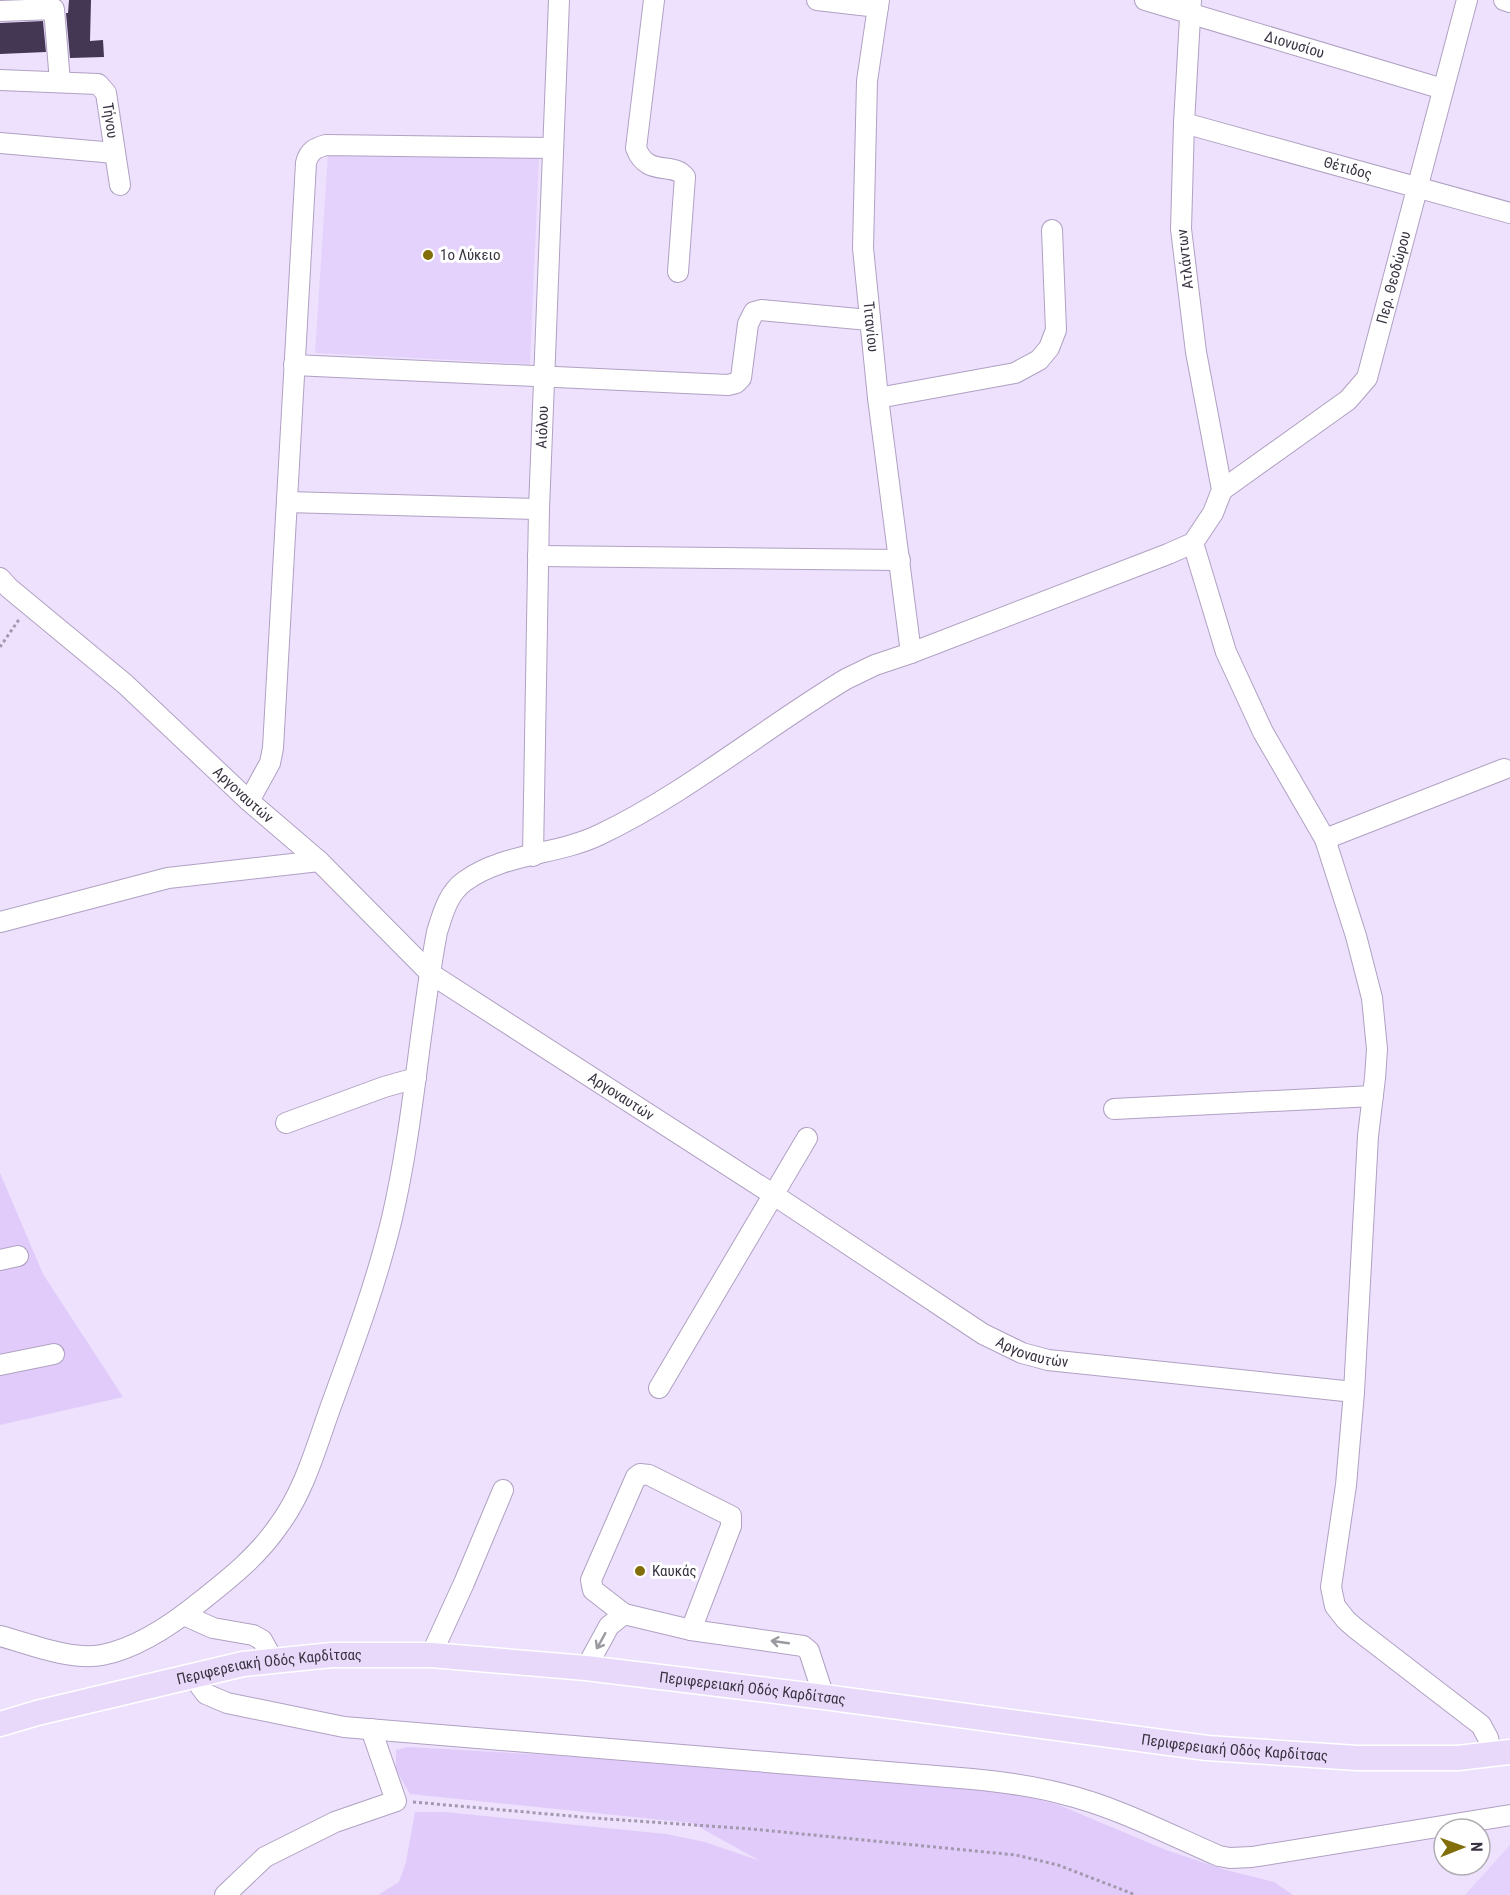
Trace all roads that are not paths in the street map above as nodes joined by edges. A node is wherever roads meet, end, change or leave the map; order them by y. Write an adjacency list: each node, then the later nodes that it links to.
1 (559, 0): 17 (street, Αιόλου)
2 (654, 0): 23 (street)
3 (817, 0): 8 (street)
4 (1145, 0): 10 (street, Διονυσίου)
5 (1467, 0): 14 (street, Περ. Θεοδώρου)
6 (1504, 0): 7 (street)
7 (1510, 2)
8 (879, 3): 24 (street, Τιτανίου)
9 (53, 5): 11 (street); 13 (street)
10 (1191, 7): 14 (street, Διονυσίου); 15 (street, Ατλάντων)
11 (0, 11)
12 (0, 80): 13 (street, Τήνου)
13 (60, 82): 18 (street, Τήνου)
14 (1443, 89): 20 (street, Περ. Θεοδώρου)
15 (1184, 123): 20 (street, Θέτιδος); 28 (street, Ατλάντων)
16 (0, 142): 18 (street)
17 (553, 148): 25 (street); 26 (street, Αιόλου)
18 (115, 153): 19 (street, Τήνου)
19 (120, 185)
20 (1417, 188): 21 (street, Θέτιδος); 28 (street, Περ. Θεοδώρου)
21 (1510, 213)
22 (1052, 230): 27 (street)
23 (678, 272)
24 (869, 320): 26 (street); 27 (street, Τιτανίου)
25 (294, 365): 26 (street); 29 (street)
26 (543, 375): 30 (street, Αιόλου)
27 (878, 398): 33 (street, Τιτανίου)
28 (1222, 490): 31 (street)
29 (287, 502): 30 (street); 37 (street)
30 (539, 509): 32 (street, Αιόλου)
31 (1193, 543): 35 (street); 38 (street)
32 (538, 556): 33 (street); 39 (street, Αιόλου)
33 (900, 560): 35 (street, Τιτανίου)
34 (0, 579): 37 (street, Αργοναυτών)
35 (911, 653): 39 (street)
36 (1504, 769): 38 (street)
37 (249, 801): 40 (street, Αργοναυτών)
38 (1325, 839): 44 (street)
39 (533, 856): 42 (street)
40 (319, 861): 41 (street); 42 (street, Αργοναυτών)
41 (0, 922)
42 (431, 974): 43 (street); 48 (street, Αργοναυτών)
43 (416, 1078): 46 (street); 55 (street)
44 (1373, 1096): 45 (street); 52 (street)
45 (1114, 1109)
46 (286, 1124)
47 (807, 1138): 48 (street)
48 (774, 1195): 51 (street); 52 (street, Αργοναυτών)
49 (54, 1354): 50 (street)
50 (0, 1365)
51 (659, 1388)
52 (1354, 1392): 65 (street)
53 (503, 1490): 58 (street)
54 (624, 1614): 56 (street); 56 (street); 60 (street, one-way to 60)
55 (184, 1616): 57 (street); 59 (street)
56 (691, 1630): 62 (street, one-way to 56)
57 (0, 1636)
58 (430, 1655): 59 (main road, Περιφερειακή Οδός Καρδίτσας); 60 (main road, Περιφερειακή Οδός Καρδίτσας)
59 (273, 1660): 61 (main road, Περιφερειακή Οδός Καρδίτσας)
60 (586, 1668): 62 (main road, Περιφερειακή Οδός Καρδίτσας)
61 (198, 1674): 63 (main road, Περιφερειακή Οδός Καρδίτσας); 64 (street)
62 (824, 1697): 65 (main road, Περιφερειακή Οδός Καρδίτσας)
63 (0, 1724)
64 (371, 1729): 66 (street); 67 (street)
65 (1501, 1754)
66 (1510, 1815)
67 (225, 1895)

